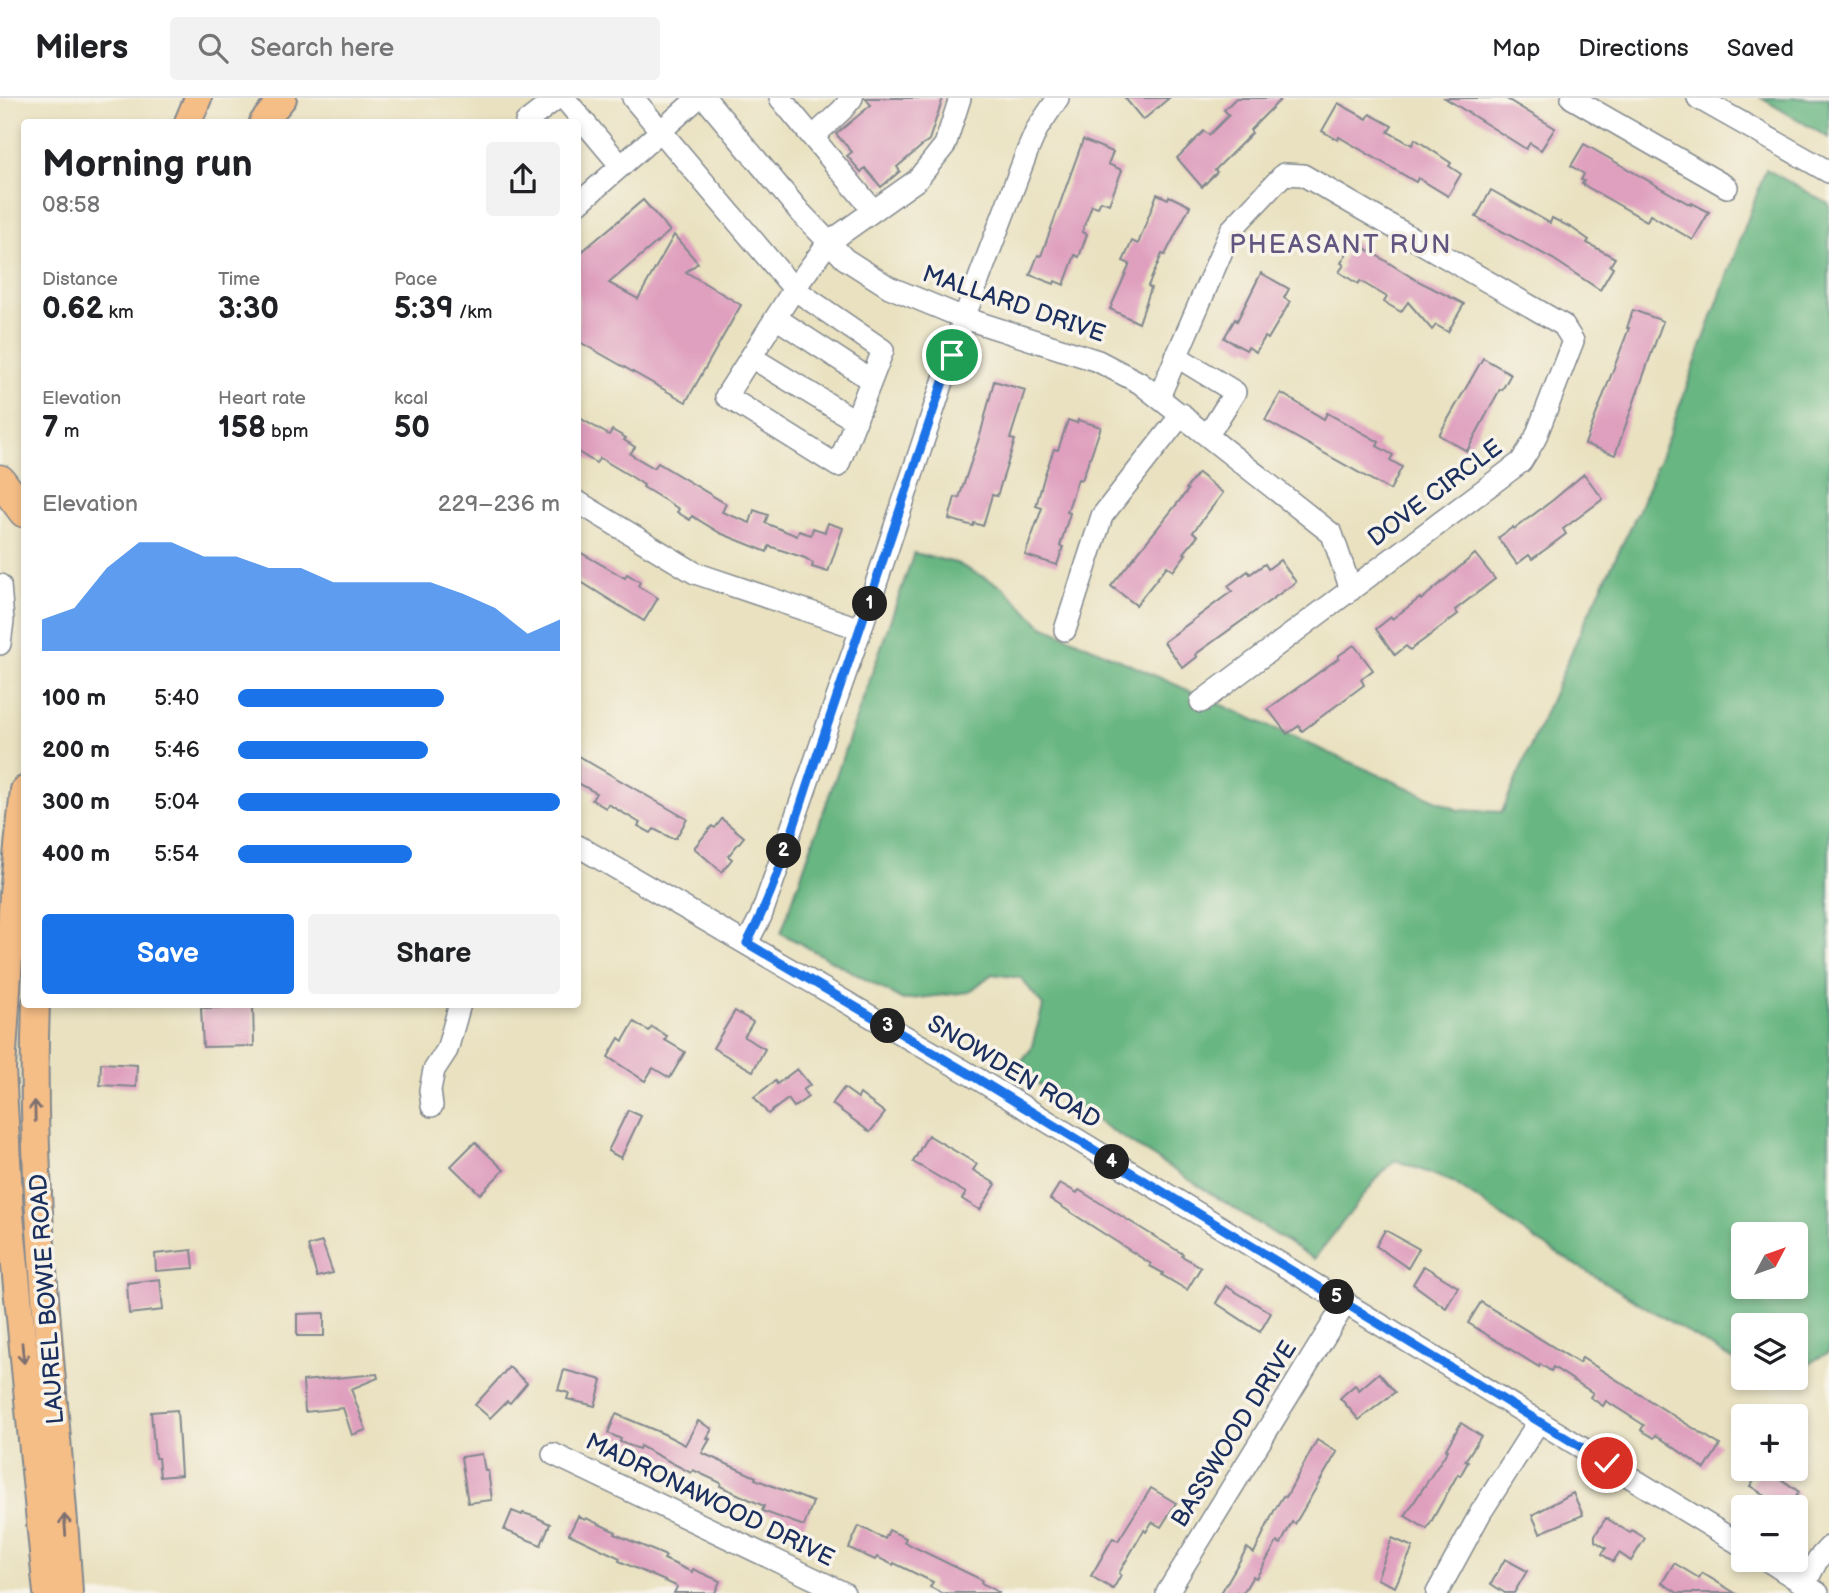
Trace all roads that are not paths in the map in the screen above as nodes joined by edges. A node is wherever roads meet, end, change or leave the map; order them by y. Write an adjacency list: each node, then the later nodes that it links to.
1 (198, 98): 14 (main road)
2 (283, 98): 15 (main road)
3 (557, 98): 16 (street)
4 (564, 98): 19 (street)
5 (633, 98): 17 (street)
6 (698, 98): 17 (street)
7 (705, 98): 24 (street, MALLARD DRIVE)
8 (780, 98): 18 (street)
9 (852, 98): 18 (street)
10 (960, 98): 23 (street)
11 (1058, 98): 27 (street)
12 (1572, 98): 21 (street)
13 (1698, 98): 20 (street)
14 (189, 119)
15 (266, 119)
16 (530, 119)
17 (660, 131): 19 (street); 25 (street)
18 (813, 137): 23 (street)
19 (621, 166): 22 (street)
20 (1829, 172)
21 (1727, 187)
22 (581, 195)
23 (873, 210): 24 (street)
24 (828, 243): 25 (street); 27 (street, MALLARD DRIVE)
25 (794, 289): 26 (street); 30 (street)
26 (776, 318): 29 (street); 30 (street)
27 (964, 318): 31 (street, MALLARD DRIVE); 41 (street)
28 (1176, 356): 31 (street, DOVE CIRCLE); 34 (street); 39 (street, DOVE CIRCLE)
29 (751, 357): 33 (street); 33 (street)
30 (871, 380): 33 (street)
31 (1159, 397): 32 (street, MALLARD DRIVE)
32 (1182, 414): 34 (street, MALLARD DRIVE); 42 (street)
33 (856, 421)
34 (1208, 435): 39 (street, MALLARD DRIVE)
35 (0, 480): 37 (highway)
36 (581, 504): 41 (street)
37 (21, 508)
38 (0, 585): 40 (street)
39 (1351, 590): 44 (street, DOVE CIRCLE)
40 (1, 621): 43 (street)
41 (861, 629): 48 (street)
42 (1065, 630)
43 (0, 644)
44 (1201, 702)
45 (21, 818): 47 (main road, LAUREL BOWIE ROAD)
46 (581, 848): 48 (street, SNOWDEN ROAD)
47 (13, 894): 59 (main road, LAUREL BOWIE ROAD, one-way to 59)
48 (747, 943): 52 (street, SNOWDEN ROAD)
49 (36, 1008): 60 (main road, LAUREL BOWIE ROAD, one-way to 49)
50 (459, 1008): 51 (street)
51 (432, 1106)
52 (1346, 1302): 53 (street, SNOWDEN ROAD); 62 (street, BASSWOOD DRIVE)
53 (1539, 1421): 55 (street, SNOWDEN ROAD); 63 (street)
54 (553, 1454): 61 (street, MADRONAWOOD DRIVE)
55 (1731, 1539)
56 (1829, 1547): 58 (street)
57 (1786, 1572): 58 (street)
58 (1812, 1588)
59 (47, 1593)
60 (69, 1593)
61 (844, 1593)
62 (1167, 1593)
63 (1437, 1593)

